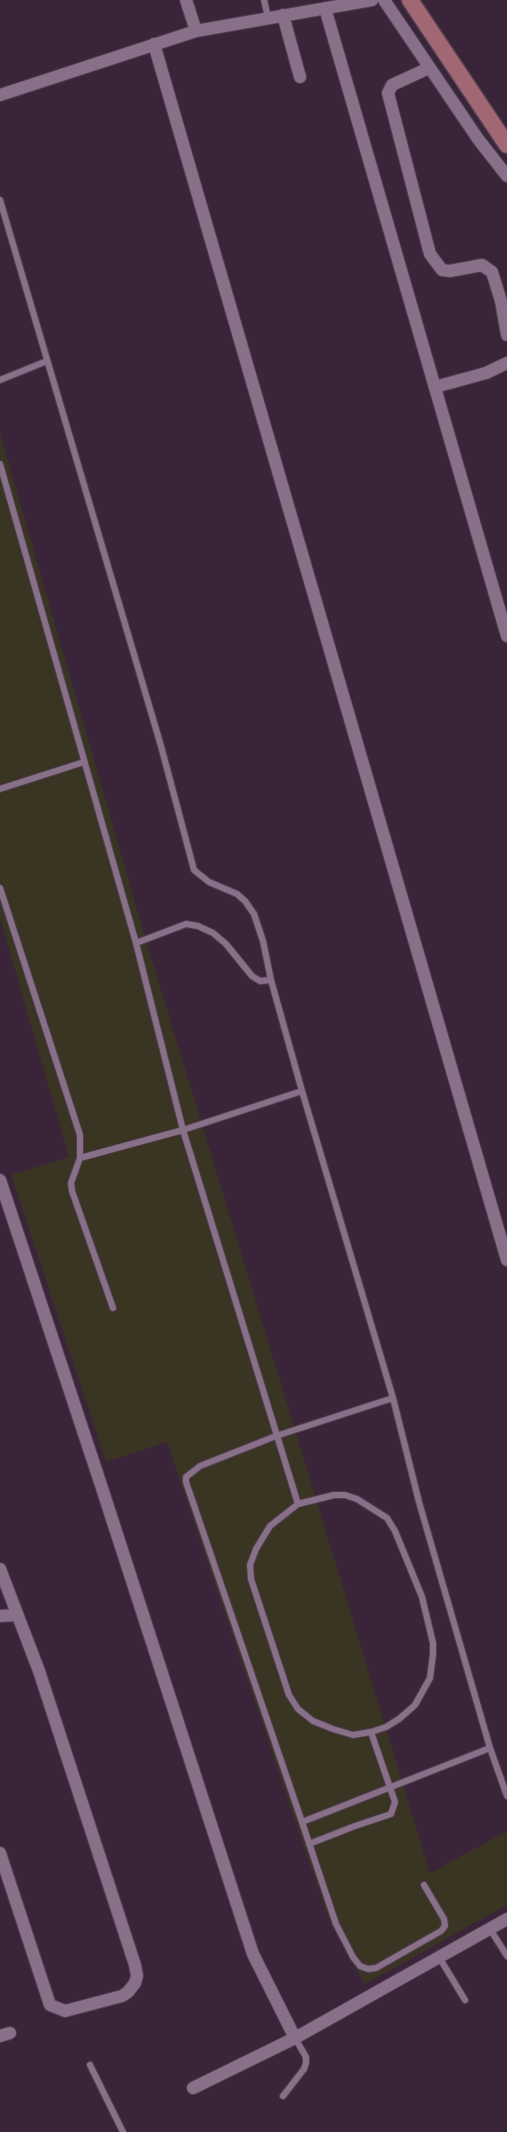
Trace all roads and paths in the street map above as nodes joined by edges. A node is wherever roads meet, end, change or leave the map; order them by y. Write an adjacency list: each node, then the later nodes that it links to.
1 (186, 0): 9 (street)
2 (264, 0): 8 (lane)
3 (372, 0): 6 (street)
4 (384, 0): 11 (street)
5 (410, 0): 14 (main road)
6 (325, 8): 7 (street); 21 (street)
7 (283, 15): 8 (street); 12 (street)
8 (268, 17): 9 (street)
9 (196, 31): 10 (street)
10 (154, 44): 13 (street); 33 (street)
11 (429, 68): 15 (street); 17 (street)
12 (300, 77)
13 (0, 94)
14 (507, 145)
15 (507, 176)
16 (0, 200): 18 (lane)
17 (507, 335)
18 (47, 361): 20 (lane); 28 (lane)
19 (507, 363): 21 (street)
20 (0, 380)
21 (435, 387): 23 (street)
22 (0, 465): 24 (lane)
23 (507, 636)
24 (84, 762): 25 (lane); 27 (lane)
25 (0, 789)
26 (0, 888): 31 (lane)
27 (136, 943): 28 (lane); 30 (lane)
28 (272, 980): 29 (lane)
29 (302, 1091): 30 (lane); 35 (lane)
30 (183, 1130): 31 (lane); 36 (lane)
31 (80, 1158): 34 (lane)
32 (0, 1179): 54 (street)
33 (507, 1260)
34 (113, 1308)
35 (393, 1398): 36 (lane); 42 (lane)
36 (276, 1436): 37 (lane); 45 (lane)
37 (298, 1504): 41 (lane); 41 (lane)
38 (0, 1569): 39 (street)
39 (17, 1615): 40 (street); 47 (street)
40 (0, 1616)
41 (371, 1732): 43 (lane)
42 (490, 1748): 43 (lane); 44 (lane)
43 (390, 1786): 45 (lane); 46 (lane)
44 (507, 1796)
45 (302, 1822): 46 (lane)
46 (309, 1844): 48 (lane)
47 (0, 1853)
48 (424, 1885)
49 (507, 1919): 50 (street)
50 (490, 1929): 51 (lane); 52 (street)
51 (507, 1956)
52 (439, 1957): 53 (lane); 54 (street)
53 (465, 2000)
54 (296, 2038): 56 (street); 57 (lane)
55 (90, 2065): 58 (lane)
56 (193, 2088)
57 (283, 2096)
58 (123, 2132)

